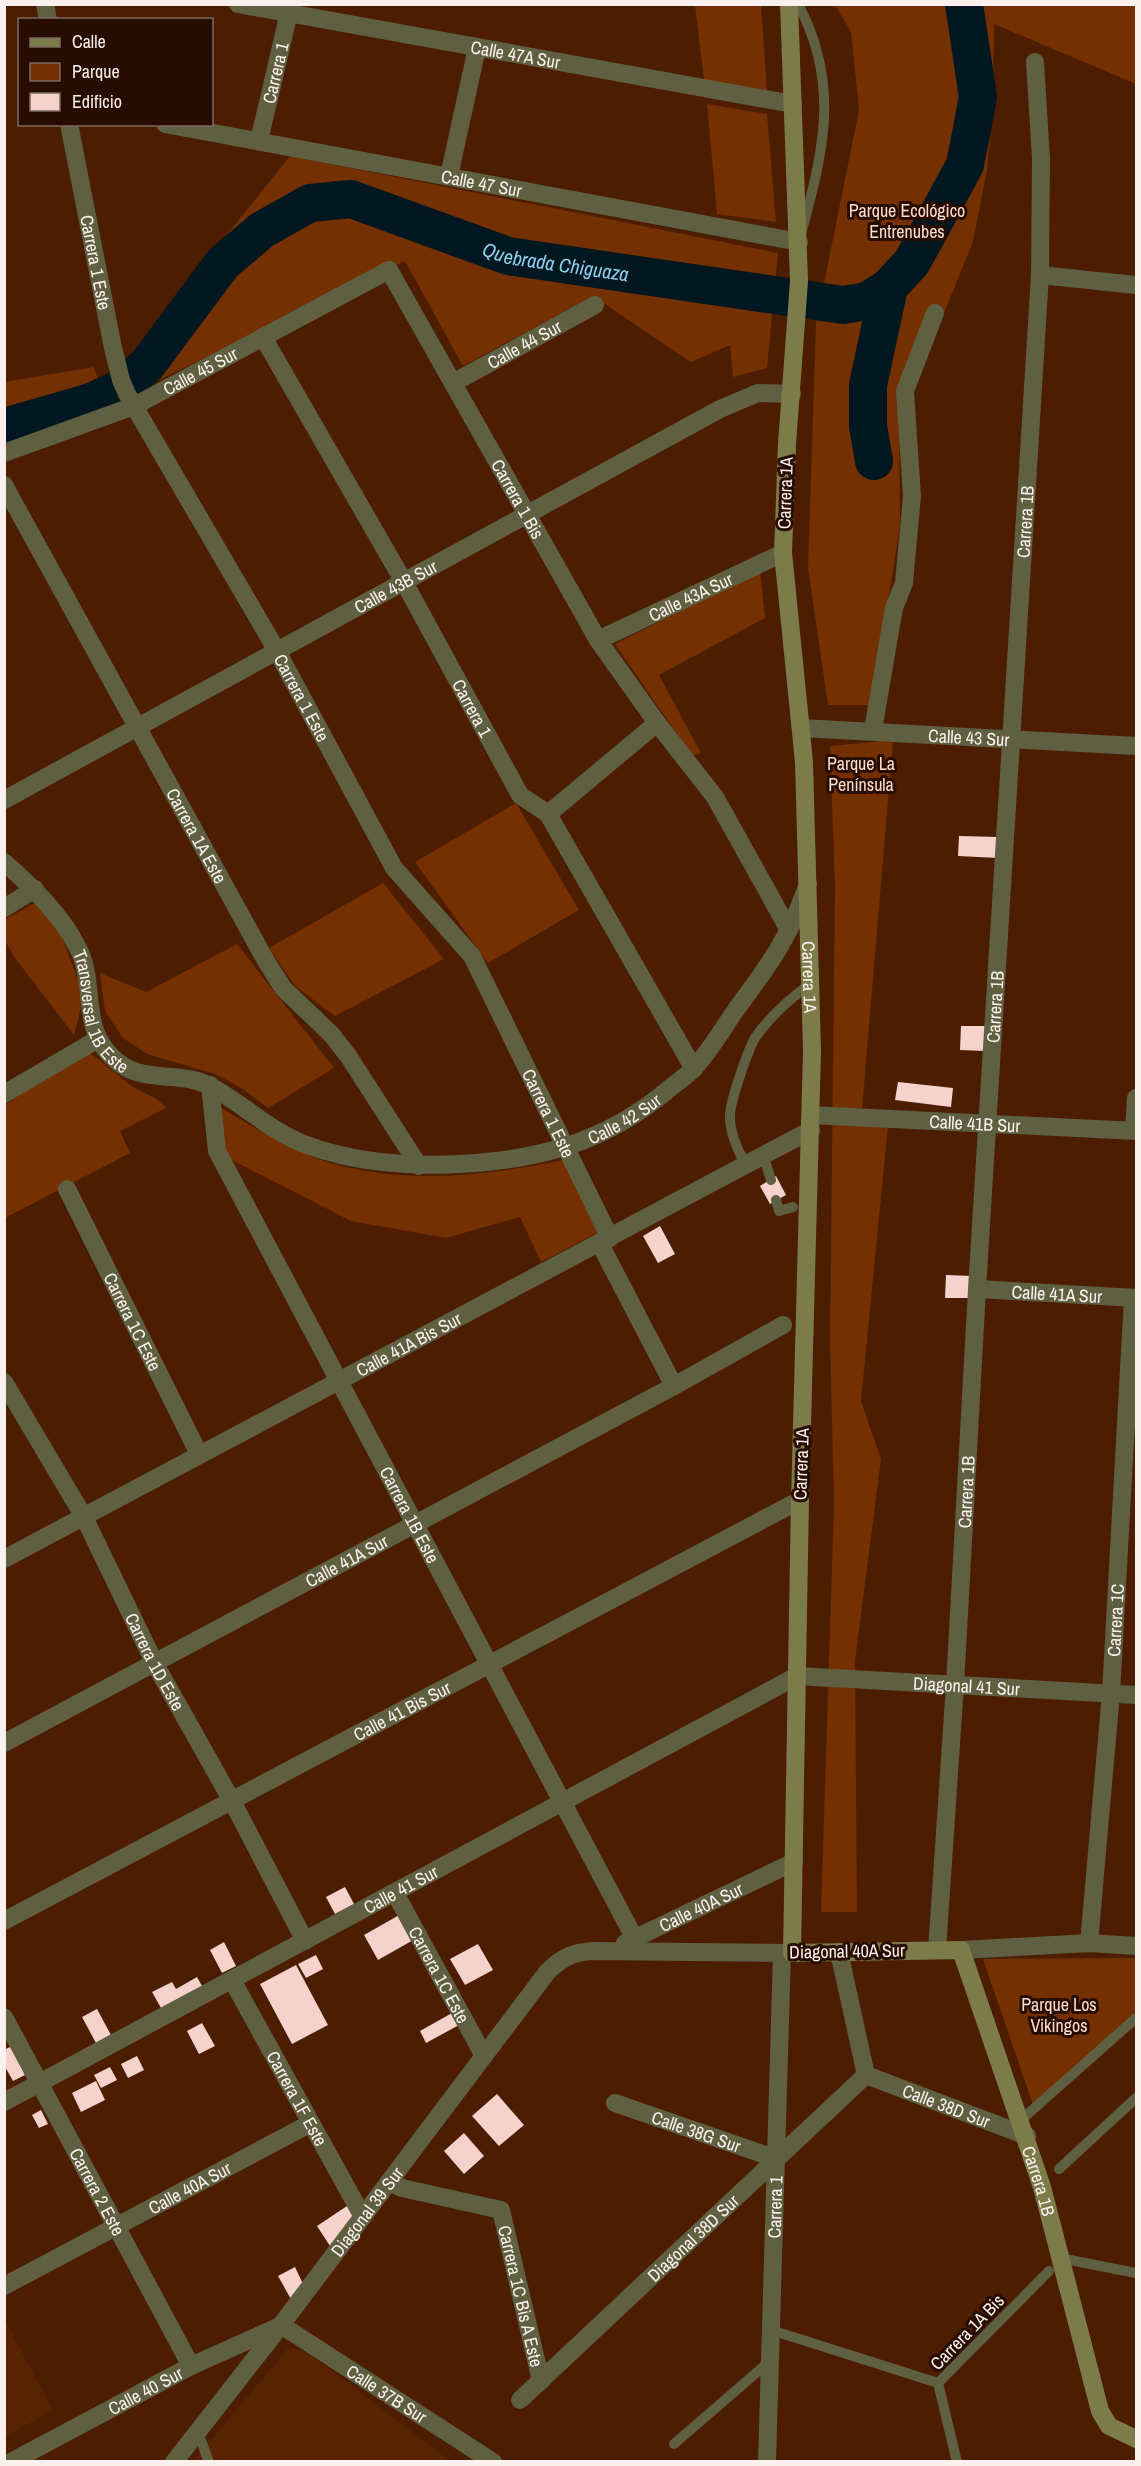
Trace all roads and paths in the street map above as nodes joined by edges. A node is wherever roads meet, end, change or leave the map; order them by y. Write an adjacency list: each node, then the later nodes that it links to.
1 (238, 4): 4 (street, Calle 47A Sur)
2 (789, 4): 7 (main road, Carrera 1A)
3 (798, 4): 12 (lane)
4 (290, 9): 5 (street, Calle 47A Sur); 10 (street, Carrera 1)
5 (477, 48): 7 (street, Calle 47A Sur); 11 (street)
6 (1035, 62): 14 (street, Carrera 1B)
7 (793, 104): 12 (main road, Carrera 1A)
8 (69, 126): 20 (street, Carrera 1 Este)
9 (176, 126): 10 (street, Calle 47 Sur)
10 (259, 141): 11 (street, Calle 47 Sur)
11 (449, 176): 12 (street, Calle 47 Sur)
12 (799, 242): 21 (main road, Carrera 1A)
13 (389, 270): 18 (street, Calle 45 Sur); 19 (street, Carrera 1 Bis)
14 (1040, 275): 15 (street); 33 (street, Carrera 1B)
15 (1137, 285)
16 (595, 305): 19 (street, Calle 44 Sur)
17 (935, 313): 32 (street)
18 (263, 337): 20 (street, Calle 45 Sur); 26 (street, Carrera 1)
19 (453, 383): 24 (street, Carrera 1 Bis)
20 (127, 394): 22 (street, Calle 45 Sur); 28 (street, Carrera 1 Este)
21 (792, 394): 24 (street, Calle 43B Sur); 25 (main road, Carrera 1A)
22 (4, 453)
23 (4, 485): 30 (street, Carrera 1A Este)
24 (527, 514): 26 (street, Calle 43B Sur); 27 (street, Carrera 1 Bis)
25 (783, 553): 27 (street, Calle 43A Sur); 31 (main road, Carrera 1A)
26 (404, 582): 28 (street, Calle 43B Sur); 36 (street, Carrera 1)
27 (598, 640): 29 (street, Carrera 1 Bis)
28 (277, 651): 30 (street, Calle 43B Sur); 52 (street, Carrera 1 Este)
29 (657, 723): 36 (street); 41 (street)
30 (136, 728): 35 (street, Calle 43B Sur); 55 (street, Carrera 1A Este)
31 (801, 728): 32 (street, Calle 43 Sur); 38 (main road, Carrera 1A)
32 (873, 730): 33 (street, Calle 43 Sur)
33 (1011, 739): 34 (street, Calle 43 Sur); 50 (street, Carrera 1B)
34 (1137, 746)
35 (5, 798)
36 (548, 814): 44 (street, Carrera 1)
37 (4, 862): 39 (street, Transversal 1B Este)
38 (808, 884): 41 (street, Calle 42 Sur); 42 (main road, Carrera 1A)
39 (35, 889): 40 (street); 43 (street, Transversal 1B Este)
40 (4, 909)
41 (789, 930): 44 (street, Calle 42 Sur)
42 (811, 983): 48 (main road, Carrera 1A); 54 (lane)
43 (98, 1039): 45 (street, Transversal 1B Este); 46 (street)
44 (694, 1069): 52 (street, Calle 42 Sur)
45 (210, 1086): 49 (street, Transversal 1B Este); 64 (street, Carrera 1B Este)
46 (4, 1094)
47 (1137, 1098): 51 (street)
48 (811, 1122): 50 (street, Calle 41B Sur); 53 (street, Calle 41A Bis Sur); 68 (main road, Carrera 1A)
49 (262, 1124): 55 (street, Calle 42 Sur)
50 (987, 1124): 51 (street, Calle 41B Sur); 61 (street, Carrera 1B)
51 (1136, 1130)
52 (566, 1148): 55 (street, Calle 42 Sur); 60 (street, Carrera 1 Este)
53 (763, 1155): 54 (street, Calle 41A Bis Sur); 56 (lane)
54 (746, 1165): 60 (street, Calle 41A Bis Sur)
55 (419, 1166)
56 (771, 1180)
57 (67, 1189): 67 (street, Carrera 1C Este)
58 (776, 1200): 59 (lane)
59 (793, 1207)
60 (605, 1241): 64 (street, Calle 41A Bis Sur); 66 (street, Carrera 1 Este)
61 (977, 1289): 62 (street, Calle 41A Sur); 75 (street, Carrera 1B)
62 (1135, 1298): 76 (street, Carrera 1C)
63 (783, 1325): 66 (street, Calle 41A Sur)
64 (340, 1381): 67 (street, Calle 41A Bis Sur); 70 (street, Carrera 1B Este)
65 (4, 1382): 69 (street, Carrera 1D Este)
66 (674, 1386): 70 (street, Calle 41A Sur)
67 (199, 1454): 69 (street, Calle 41A Bis Sur)
68 (800, 1500): 73 (street, Calle 41 Bis Sur); 74 (main road, Carrera 1A)
69 (84, 1517): 71 (street, Calle 41A Bis Sur); 72 (street, Carrera 1D Este)
70 (416, 1524): 72 (street, Calle 41A Sur); 73 (street, Carrera 1B Este)
71 (4, 1559)
72 (155, 1664): 78 (street, Calle 41A Sur); 79 (street, Carrera 1D Este)
73 (490, 1664): 79 (street, Calle 41 Bis Sur); 80 (street, Carrera 1B Este)
74 (797, 1676): 75 (street, Diagonal 41 Sur); 80 (street, Calle 41 Sur); 81 (main road, Carrera 1A)
75 (956, 1684): 76 (street, Diagonal 41 Sur); 89 (street, Carrera 1B)
76 (1111, 1693): 77 (street, Diagonal 41 Sur); 86 (street, Carrera 1C)
77 (1137, 1695)
78 (4, 1743)
79 (232, 1801): 83 (street, Calle 41 Bis Sur); 85 (street, Carrera 1D Este)
80 (563, 1803): 82 (street, Calle 41 Sur); 84 (street, Carrera 1B Este)
81 (794, 1862): 84 (street, Calle 40A Sur); 92 (main road, Carrera 1A)
82 (395, 1893): 85 (street, Calle 41 Sur); 97 (street, Carrera 1C Este)
83 (4, 1921)
84 (635, 1939): 88 (street, Calle 40A Sur)
85 (306, 1941): 94 (street, Calle 41 Sur)
86 (1089, 1942): 87 (street, Diagonal 40A Sur); 90 (street, Diagonal 40A Sur)
87 (1137, 1946)
88 (609, 1950): 92 (street, Diagonal 40A Sur); 93 (street, Diagonal 40A Sur)
89 (937, 1950): 90 (main road, Diagonal 40A Sur); 91 (main road, Diagonal 40A Sur)
90 (961, 1950): 104 (main road, Carrera 1B)
91 (839, 1952): 92 (main road, Diagonal 40A Sur); 98 (street)
92 (787, 1953): 105 (street, Carrera 1)
93 (559, 1961): 97 (street, Diagonal 39 Sur)
94 (232, 1980): 99 (street, Calle 41 Sur); 103 (street, Carrera 1F Este)
95 (4, 2017): 99 (street, Carrera 2 Este)
96 (1137, 2018): 104 (lane)
97 (484, 2056): 107 (street, Diagonal 39 Sur)
98 (866, 2075): 104 (street, Calle 38D Sur); 105 (street, Diagonal 38D Sur)
99 (40, 2083): 101 (street, Calle 41 Sur); 109 (street, Carrera 2 Este)
100 (1137, 2098): 106 (lane)
101 (4, 2102)
102 (615, 2103): 105 (street, Calle 38G Sur)
103 (311, 2123): 108 (street, Carrera 1F Este); 109 (street, Calle 40A Sur)
104 (1024, 2128): 110 (main road, Carrera 1B)
105 (777, 2159): 114 (street, Carrera 1); 117 (street, Diagonal 38D Sur)
106 (1059, 2169)
107 (389, 2182): 108 (street, Diagonal 39 Sur); 117 (street, Carrera 1C Bis A Este)
108 (363, 2217): 113 (street, Diagonal 39 Sur)
109 (116, 2227): 112 (street, Calle 40A Sur); 116 (street, Carrera 2 Este)
110 (1054, 2264): 111 (lane); 118 (lane, Carrera 1A Bis); 121 (main road, Carrera 1B)
111 (1137, 2273)
112 (4, 2286)
113 (281, 2325): 116 (street, Calle 40 Sur); 120 (street, Diagonal 39 Sur); 126 (street, Calle 37B Sur)
114 (771, 2330): 115 (street, Carrera 1); 118 (lane)
115 (770, 2361): 122 (lane); 127 (street, Carrera 1)
116 (191, 2366): 123 (street, Calle 40 Sur)
117 (541, 2381): 119 (street, Diagonal 38D Sur)
118 (938, 2384): 128 (lane, Carrera 1A Bis)
119 (520, 2400)
120 (198, 2432): 124 (street, Diagonal 39 Sur); 125 (lane)
121 (1137, 2439)
122 (674, 2444)
123 (11, 2462)
124 (174, 2462)
125 (209, 2462)
126 (493, 2462)
127 (767, 2462)
128 (957, 2462)

